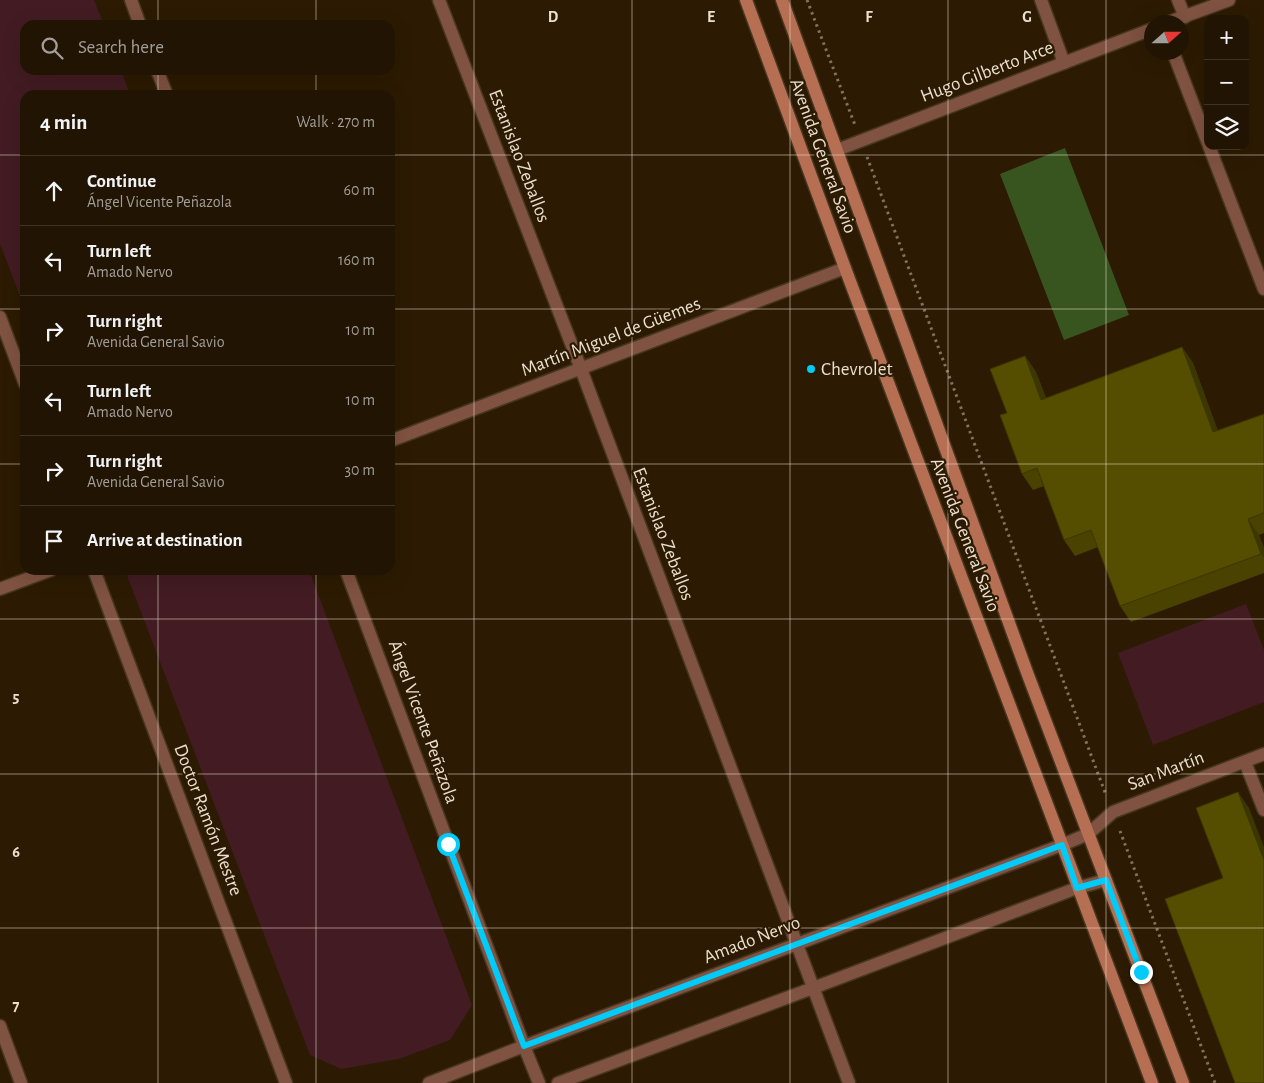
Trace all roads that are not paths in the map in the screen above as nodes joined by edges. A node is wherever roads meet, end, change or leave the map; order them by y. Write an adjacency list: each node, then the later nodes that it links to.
1 (131, 0): 10 (street)
2 (439, 0): 22 (street, Estanislao Zeballos)
3 (746, 0): 19 (main road, Avenida General Savio)
4 (782, 0): 17 (main road, Avenida General Savio)
5 (1041, 0): 13 (street)
6 (1178, 0): 8 (street)
7 (1229, 0): 9 (street)
8 (1184, 15)
9 (1189, 15)
10 (138, 20)
11 (1144, 32): 13 (street, Hugo Gilberto Arce)
12 (1176, 60): 16 (street)
13 (1064, 62): 17 (street, Hugo Gilberto Arce)
14 (159, 75): 15 (street)
15 (165, 90)
16 (1204, 134)
17 (837, 150): 32 (main road, Avenida General Savio)
18 (1210, 150): 20 (street)
19 (845, 268): 22 (street, Martín Miguel de Güemes); 33 (main road, Avenida General Savio)
20 (1264, 289)
21 (0, 317): 23 (street)
22 (581, 368): 24 (street, Martín Miguel de Güemes); 36 (street, Estanislao Zeballos)
23 (20, 371)
24 (395, 439)
25 (38, 575): 28 (street)
26 (96, 575): 41 (street, Doctor Ramón Mestre)
27 (348, 575): 39 (street, Ángel Vicente Peñazola)
28 (0, 589)
29 (1264, 754): 30 (street, San Martín)
30 (1245, 762): 31 (street); 32 (street, San Martín)
31 (1264, 810)
32 (1088, 834): 33 (street, Amado Nervo); 34 (main road, Avenida General Savio)
33 (1062, 845): 35 (main road, Avenida General Savio); 36 (street, Amado Nervo)
34 (1106, 880): 35 (street); 47 (main road, Avenida General Savio)
35 (1077, 888): 37 (street); 46 (main road, Avenida General Savio)
36 (796, 943): 37 (street, Estanislao Zeballos); 39 (street, Amado Nervo)
37 (813, 988): 44 (street); 45 (street, Estanislao Zeballos)
38 (0, 1026): 40 (street)
39 (524, 1046): 42 (street, Amado Nervo); 43 (street, Ángel Vicente Peñazola)
40 (21, 1083)
41 (286, 1083)
42 (429, 1083)
43 (539, 1083)
44 (558, 1083)
45 (849, 1083)
46 (1152, 1083)
47 (1183, 1083)

